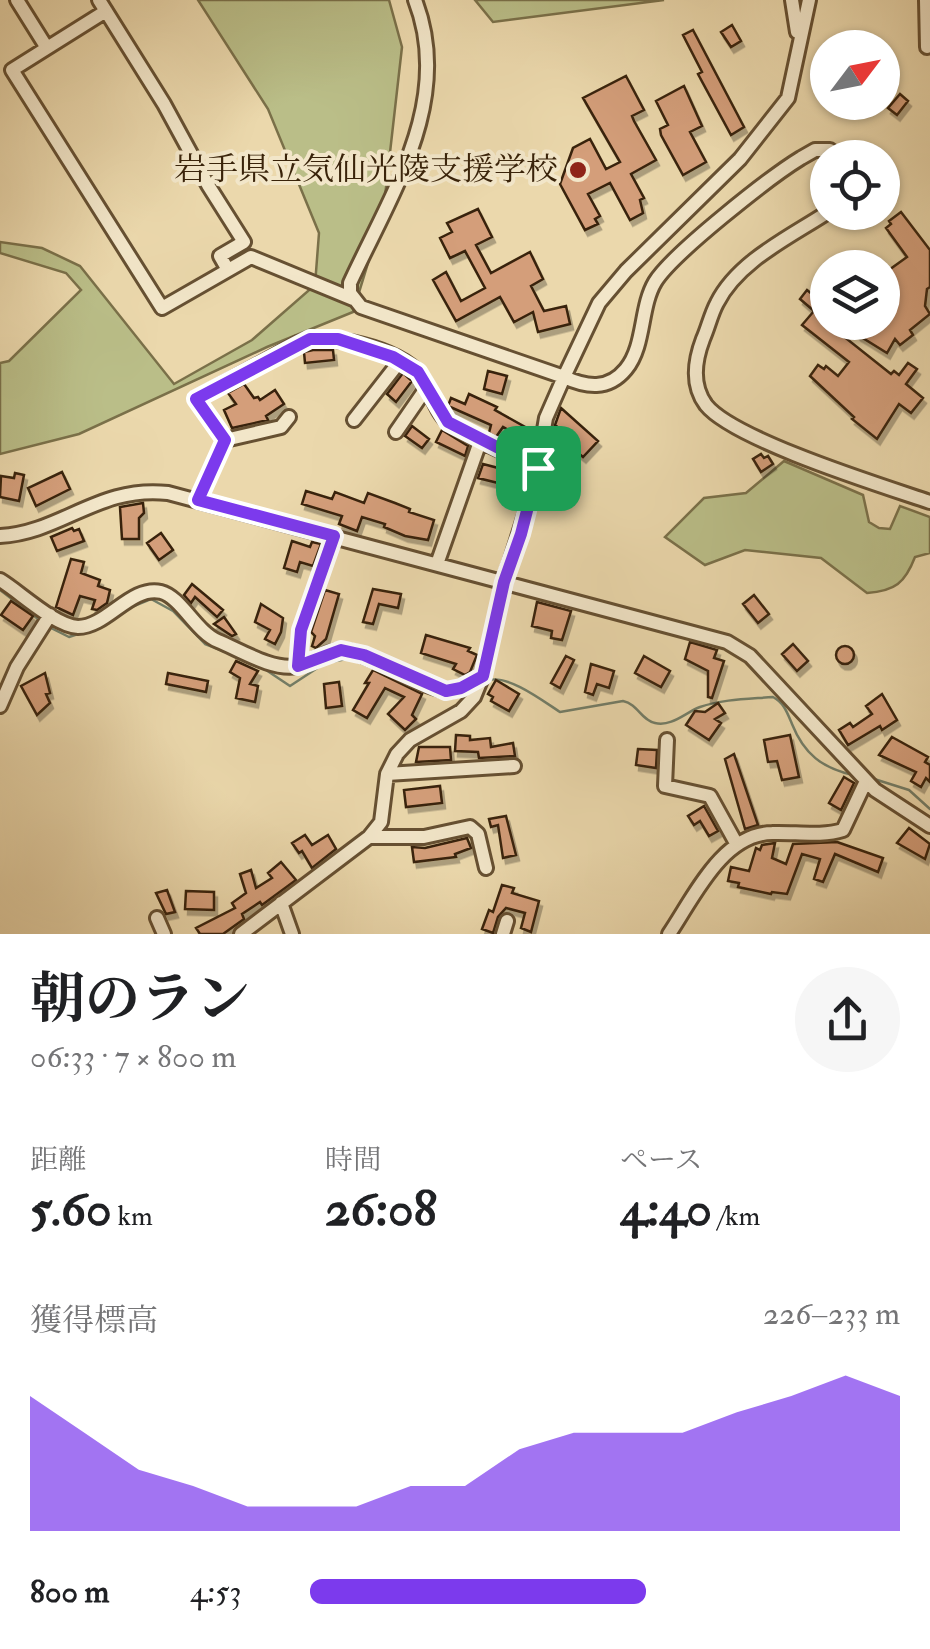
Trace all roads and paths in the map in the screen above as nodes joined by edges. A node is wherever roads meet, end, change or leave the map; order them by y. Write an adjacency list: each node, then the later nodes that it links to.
1 (17, 0): 8 (street)
2 (414, 0): 13 (street)
3 (792, 0): 9 (street)
4 (808, 0): 9 (street)
5 (926, 0): 7 (street)
6 (103, 6): 8 (street); 12 (street)
7 (926, 47)
8 (47, 48): 12 (street)
9 (800, 52): 15 (street)
10 (810, 153): 15 (street)
11 (810, 224): 24 (street)
12 (228, 270): 13 (street)
13 (352, 299): 15 (street)
14 (400, 361): 16 (street); 18 (street); 21 (street)
15 (564, 378): 22 (street)
16 (427, 387): 19 (street); 20 (street)
17 (289, 417): 21 (street)
18 (354, 420)
19 (396, 432)
20 (481, 439): 22 (street); 27 (street)
21 (225, 440): 23 (street)
22 (538, 468): 29 (street)
23 (198, 500): 25 (street); 26 (street)
24 (930, 502)
25 (0, 536)
26 (334, 536): 27 (street); 31 (street)
27 (437, 564): 29 (street)
28 (0, 580): 30 (street)
29 (504, 582): 32 (street); 37 (street)
30 (47, 620): 31 (street); 33 (street)
31 (298, 666): 32 (street)
32 (483, 676): 36 (street)
33 (0, 706)
34 (668, 740): 40 (street)
35 (514, 766): 36 (street)
36 (387, 774): 39 (street)
37 (863, 778): 38 (street); 40 (street)
38 (930, 826)
39 (368, 836): 41 (street); 42 (street)
40 (736, 842): 47 (street)
41 (486, 868)
42 (281, 904): 45 (street); 46 (street)
43 (157, 918): 44 (street)
44 (164, 934)
45 (241, 934)
46 (292, 934)
47 (669, 934)

